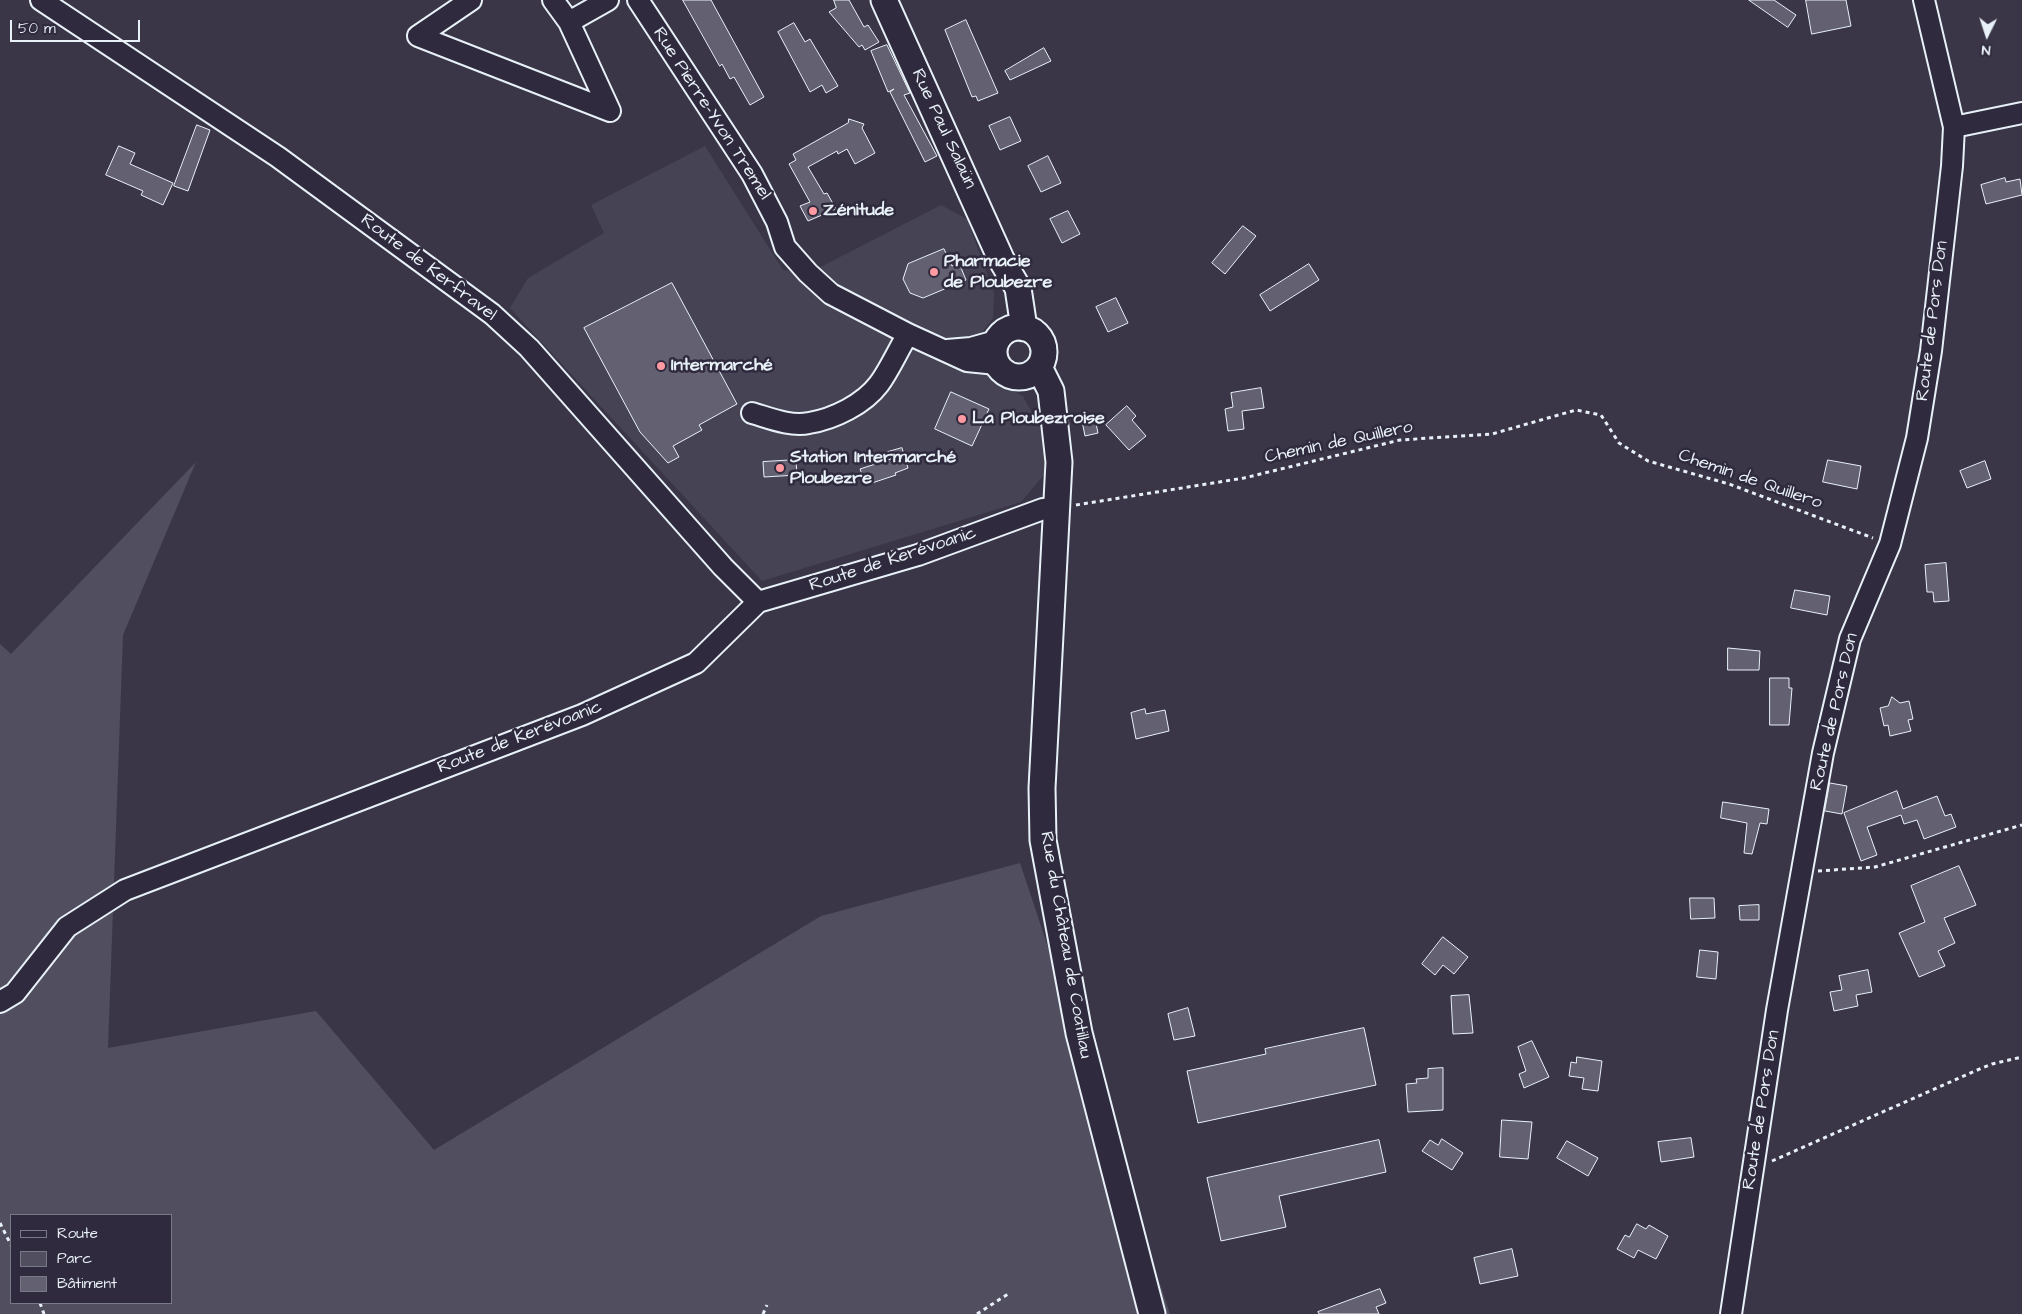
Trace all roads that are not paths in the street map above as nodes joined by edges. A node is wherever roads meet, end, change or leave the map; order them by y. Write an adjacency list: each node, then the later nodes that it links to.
1 (42, 0): 16 (street, Route de Kerfravel)
2 (470, 0): 8 (street)
3 (553, 0): 8 (street)
4 (608, 0): 8 (street)
5 (638, 0): 11 (street, Rue Pierre-Yvon Tremel)
6 (884, 0): 12 (main road, Rue Paul Salaün)
7 (1924, 0): 10 (street, Route de Pors Don)
8 (568, 22)
9 (2022, 113): 10 (street)
10 (1954, 127): 19 (street, Route de Pors Don)
11 (908, 334): 12 (street, Rue Pierre-Yvon Tremel); 14 (street)
12 (1006, 341): 13 (main road); 13 (main road)
13 (1030, 372): 15 (main road)
14 (752, 412)
15 (1058, 508): 16 (street, Route de Kerévoanic); 18 (main road, Rue du Château de Coatillau)
16 (758, 602): 17 (street, Route de Kerévoanic)
17 (0, 1002)
18 (1152, 1314)
19 (1731, 1314)

